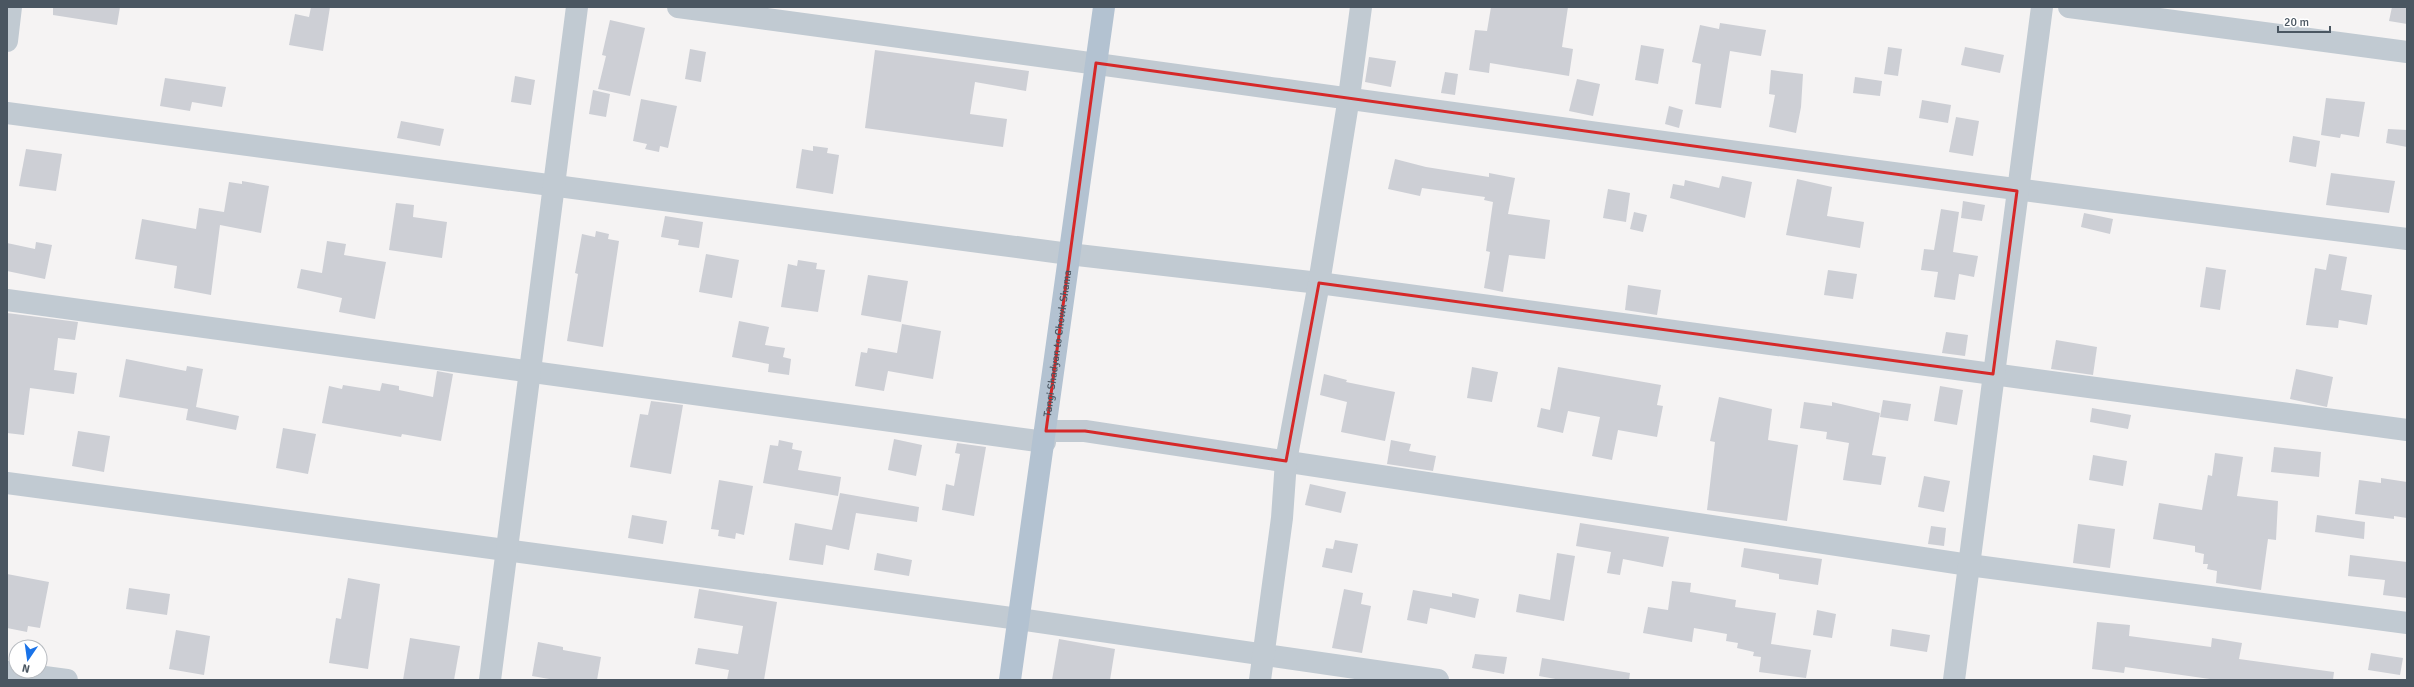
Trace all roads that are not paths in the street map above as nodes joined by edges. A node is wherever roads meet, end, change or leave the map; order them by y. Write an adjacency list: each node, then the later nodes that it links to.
1 (11, 7): 8 (street)
2 (577, 7): 13 (street)
3 (678, 7): 10 (street)
4 (1104, 7): 10 (main road, Tangi Shadyan to Chowk Shama)
5 (1361, 7): 11 (street)
6 (2042, 7): 14 (street)
7 (2070, 7): 9 (street)
8 (7, 41)
9 (2407, 52)
10 (1096, 62): 11 (street); 16 (main road, Tangi Shadyan to Chowk Shama)
11 (1349, 97): 14 (street); 17 (street)
12 (7, 113): 13 (street)
13 (554, 186): 16 (street); 19 (street)
14 (2017, 191): 15 (street); 20 (street)
15 (2407, 239)
16 (1069, 254): 17 (street); 22 (main road, Tangi Shadyan to Chowk Shama)
17 (1319, 283): 20 (street); 23 (street)
18 (7, 300): 19 (street)
19 (530, 372): 22 (street); 25 (street)
20 (1994, 374): 21 (street); 26 (street)
21 (2407, 430)
22 (1045, 437): 23 (street); 27 (main road, Tangi Shadyan to Chowk Shama)
23 (1286, 461): 26 (street); 29 (street)
24 (7, 483): 25 (street)
25 (507, 550): 27 (street); 32 (street)
26 (1969, 565): 28 (street); 36 (street)
27 (1019, 619): 29 (street); 33 (main road, Tangi Shadyan to Chowk Shama)
28 (2407, 623)
29 (1264, 656): 34 (street); 35 (street)
30 (7, 672): 31 (street)
31 (67, 680)
32 (490, 680)
33 (1010, 680)
34 (1260, 680)
35 (1438, 680)
36 (1954, 680)

